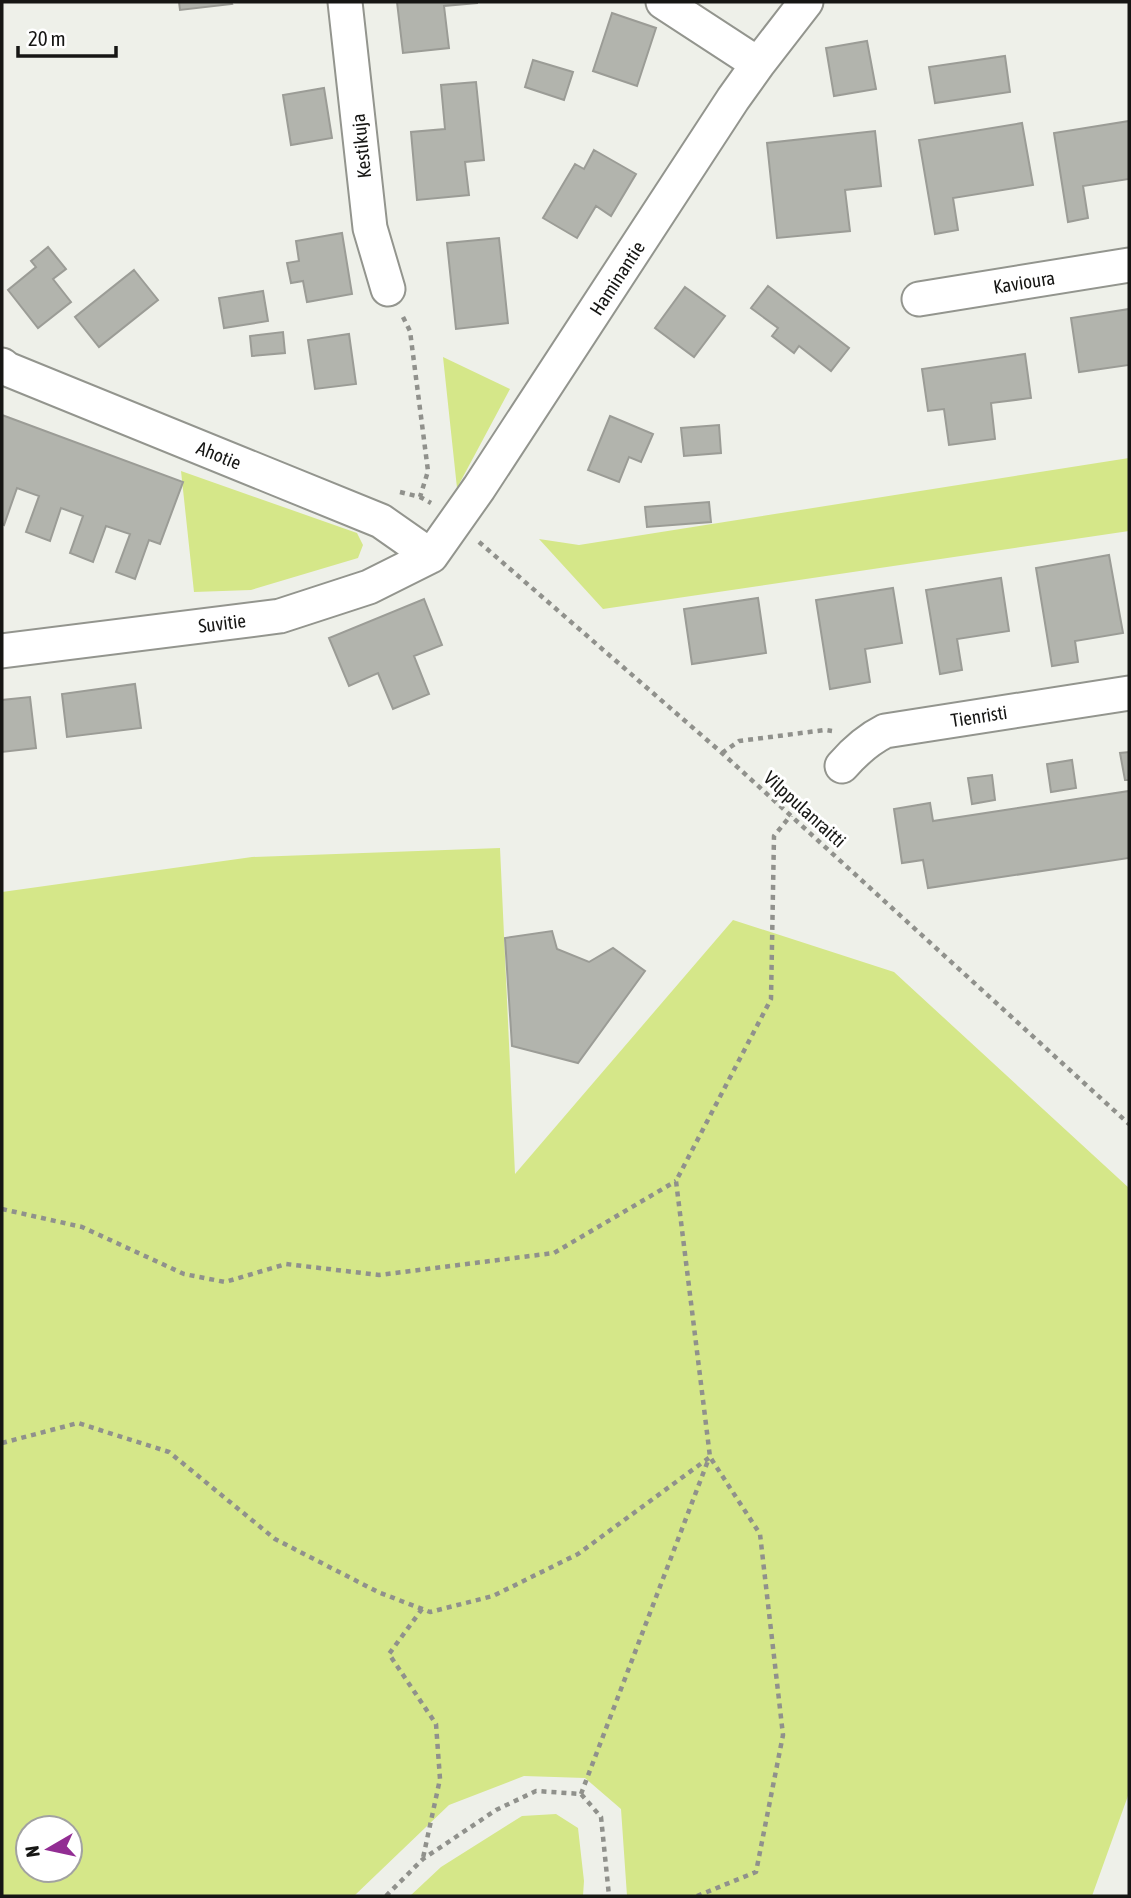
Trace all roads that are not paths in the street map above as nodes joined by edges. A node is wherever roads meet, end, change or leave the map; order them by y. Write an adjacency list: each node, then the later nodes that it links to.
1 (345, 2): 6 (street, Kestikuja)
2 (663, 2): 4 (street)
3 (806, 2): 4 (street, Haminantie)
4 (758, 64): 9 (street, Haminantie)
5 (1129, 265): 7 (street, Kavioura)
6 (388, 289)
7 (919, 299)
8 (2, 365): 9 (street, Ahotie)
9 (430, 556): 10 (street, Suvitie)
10 (2, 651)
11 (1129, 693): 12 (street, Tienristi)
12 (842, 766)

